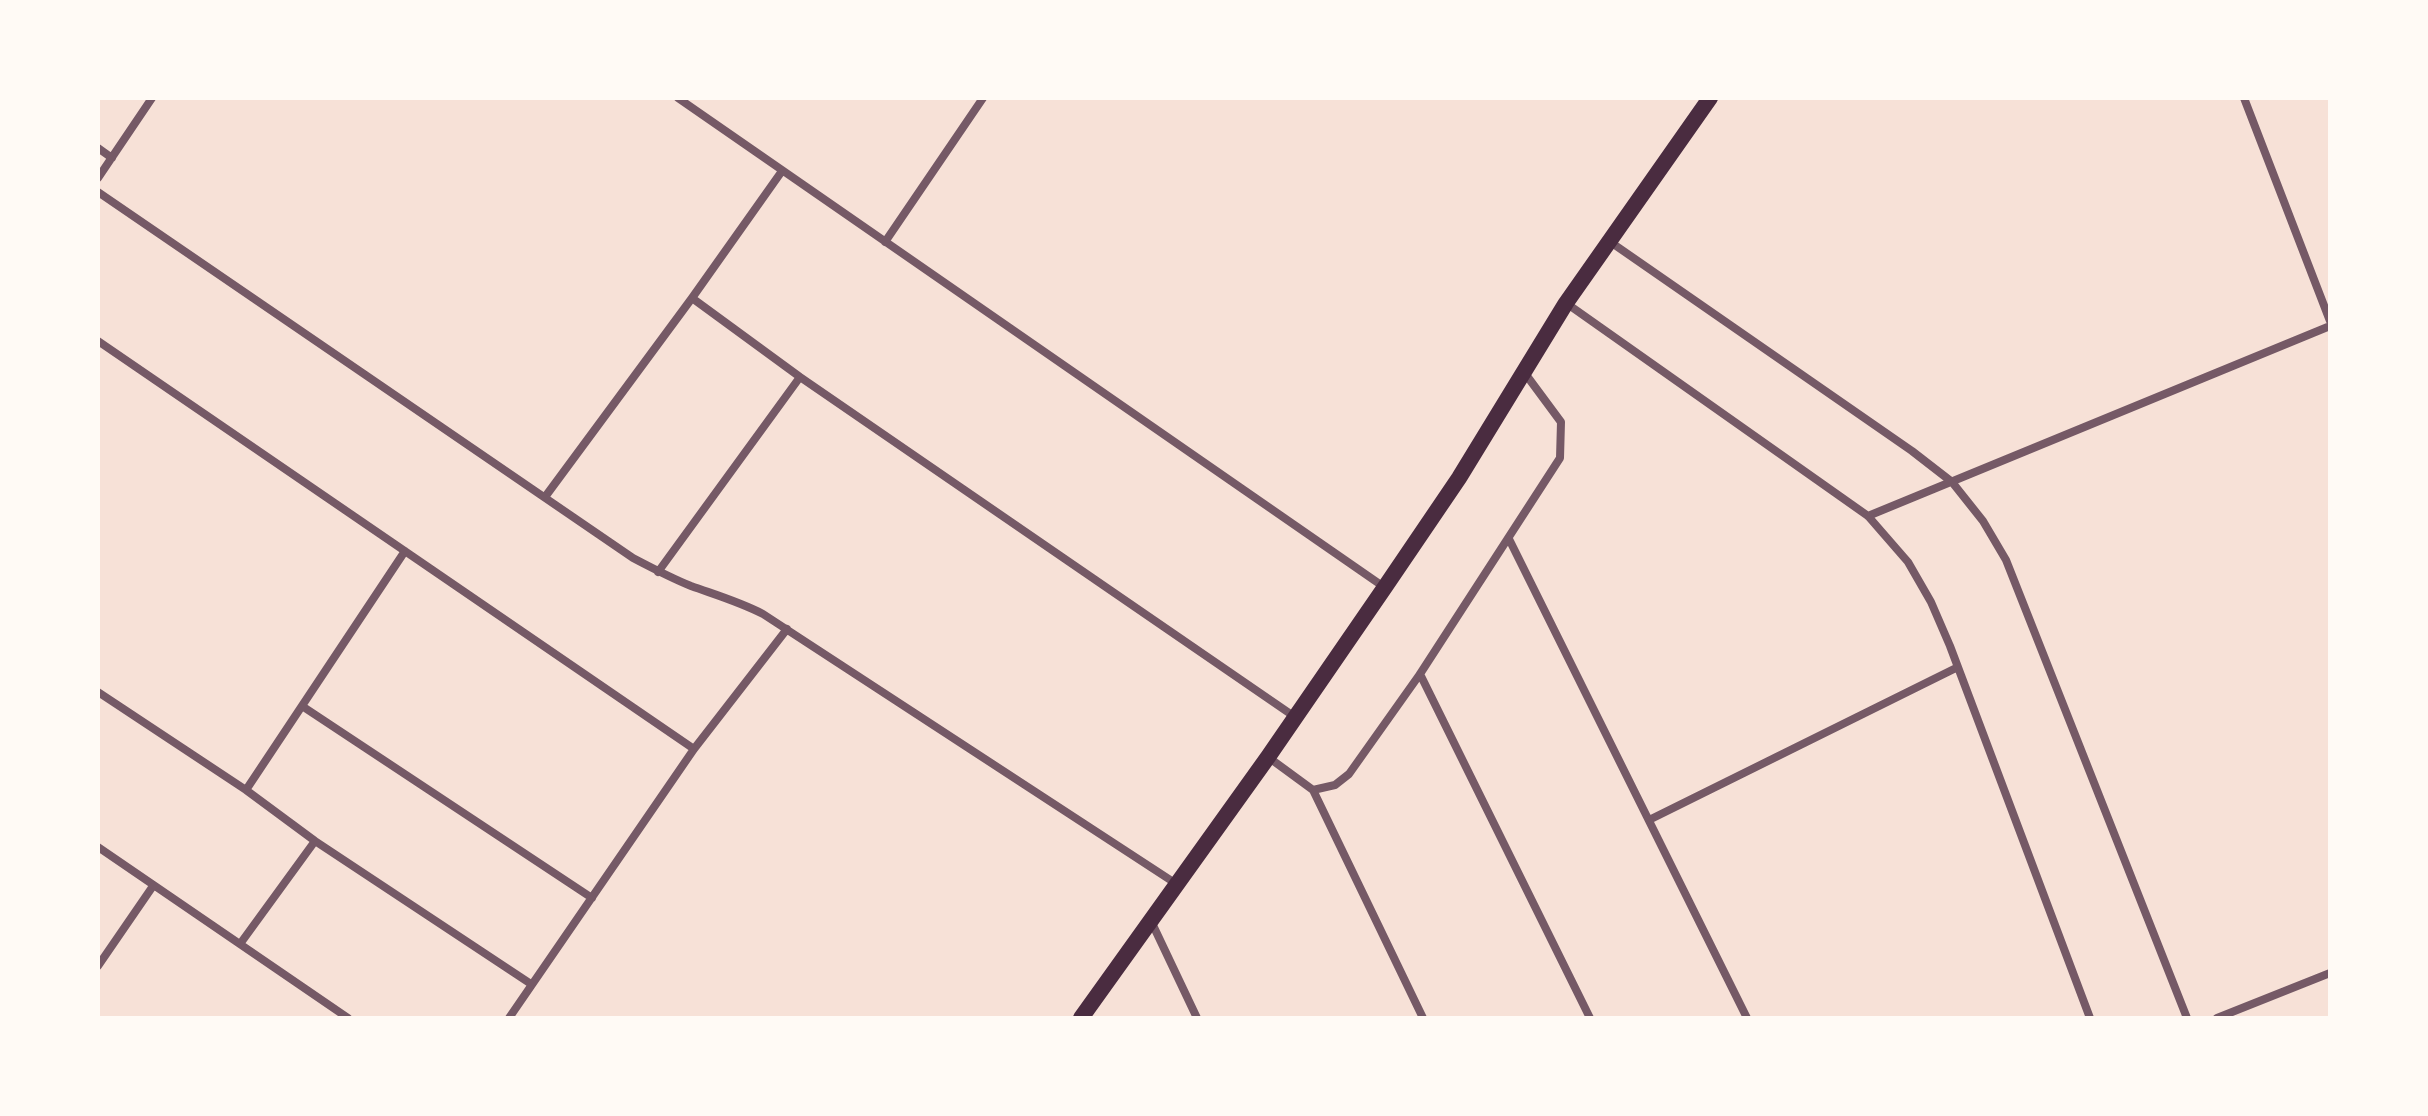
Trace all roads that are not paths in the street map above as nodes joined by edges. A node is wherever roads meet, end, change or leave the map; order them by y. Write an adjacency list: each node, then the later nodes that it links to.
1 (152, 98): 7 (street)
2 (678, 98): 8 (street)
3 (983, 98): 12 (street)
4 (1710, 98): 11 (main road)
5 (2244, 98): 15 (street)
6 (98, 148): 7 (street)
7 (112, 158): 9 (street)
8 (782, 171): 12 (street); 13 (street)
9 (98, 178)
10 (98, 192): 21 (street)
11 (1608, 241): 14 (main road); 20 (street)
12 (885, 242): 26 (street)
13 (692, 298): 19 (street); 21 (street)
14 (1566, 303): 18 (main road); 22 (street)
15 (2330, 323): 20 (street)
16 (101, 344): 17 (street); 24 (street)
17 (98, 355)
18 (1524, 372): 23 (street); 26 (main road)
19 (800, 377): 25 (street); 32 (street)
20 (1952, 482): 22 (street); 56 (street)
21 (545, 497): 25 (street)
22 (1868, 516): 28 (street)
23 (1509, 539): 29 (street); 37 (street)
24 (405, 551): 31 (street); 33 (street)
25 (658, 572): 27 (street)
26 (1385, 587): 32 (main road)
27 (787, 629): 33 (street); 40 (street)
28 (1958, 667): 37 (street); 55 (street)
29 (1420, 674): 36 (street); 53 (street)
30 (98, 692): 35 (street)
31 (302, 706): 35 (street); 42 (street)
32 (1295, 717): 34 (main road)
33 (694, 749): 42 (street)
34 (1268, 757): 36 (street); 40 (main road)
35 (246, 790): 38 (street)
36 (1313, 790): 52 (street)
37 (1649, 820): 54 (street)
38 (315, 841): 44 (street); 47 (street)
39 (98, 847): 41 (street)
40 (1175, 883): 43 (main road)
41 (153, 886): 44 (street); 45 (street)
42 (592, 898): 47 (street)
43 (1151, 920): 48 (main road); 51 (street)
44 (240, 944): 49 (street)
45 (98, 966)
46 (2330, 973): 57 (street)
47 (531, 984): 50 (street)
48 (1090, 1013)
49 (348, 1018)
50 (509, 1018)
51 (1197, 1018)
52 (1423, 1018)
53 (1590, 1018)
54 (1747, 1018)
55 (2090, 1018)
56 (2187, 1018)
57 (2217, 1018)

